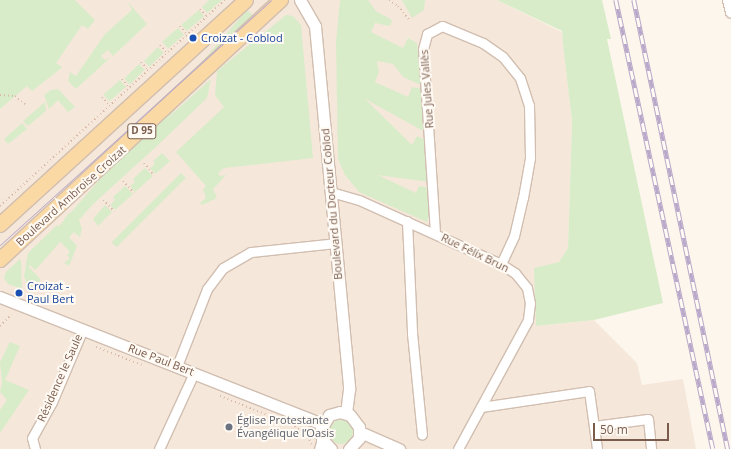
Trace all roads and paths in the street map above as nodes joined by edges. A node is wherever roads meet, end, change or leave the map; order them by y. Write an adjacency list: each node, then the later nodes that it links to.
1 (226, 0): 9 (path)
2 (246, 0): 32 (main road, D 95)
3 (281, 0): 35 (main road, Boulevard Ambroise Croizat / D 95)
4 (300, 0): 26 (street, Boulevard du Docteur Coblod)
5 (389, 0): 10 (path)
6 (728, 0): 8 (street)
7 (200, 8): 9 (path)
8 (731, 12)
9 (207, 17): 12 (path)
10 (410, 21)
11 (180, 26): 12 (path)
12 (187, 34): 14 (path)
13 (160, 45): 14 (path)
14 (167, 53): 16 (path)
15 (141, 62): 16 (path)
16 (148, 70): 18 (path)
17 (122, 79): 18 (path)
18 (129, 88): 22 (path)
19 (0, 96): 21 (path)
20 (102, 97): 22 (path)
21 (25, 104)
22 (109, 105): 29 (path)
23 (144, 163): 24 (path)
24 (154, 175)
25 (123, 181): 27 (path)
26 (331, 192): 31 (street, Rue Félix Brun); 34 (street, Boulevard du Docteur Coblod)
27 (134, 193)
28 (103, 200): 30 (path)
29 (0, 206)
30 (114, 211)
31 (407, 221): 33 (street, Rue Félix Brun); 49 (street)
32 (0, 225)
33 (435, 233): 36 (street, Rue Félix Brun); 36 (street, Rue Jules Vallès)
34 (336, 243): 41 (street); 45 (street, Boulevard du Docteur Coblod)
35 (0, 260)
36 (501, 264): 44 (street, Rue Félix Brun)
37 (0, 297): 40 (street, Rue Paul Bert)
38 (11, 314): 39 (path)
39 (0, 326)
40 (83, 329): 41 (street, Rue Paul Bert); 52 (street, Résidence le Saule)
41 (177, 366): 42 (street, Rue Paul Bert)
42 (194, 373): 46 (street, Rue Paul Bert); 53 (street)
43 (217, 395): 54 (path)
44 (481, 407): 47 (street); 57 (street, Rue Félix Brun)
45 (346, 413): 46 (street); 48 (street)
46 (322, 424): 50 (street)
47 (594, 426): 58 (street); 59 (street)
48 (360, 432): 51 (street); 56 (street)
49 (422, 435)
50 (321, 444): 55 (street)
51 (395, 448)
52 (35, 449)
53 (159, 449)
54 (312, 449)
55 (331, 449)
56 (349, 449)
57 (458, 449)
58 (597, 449)
59 (651, 449)

